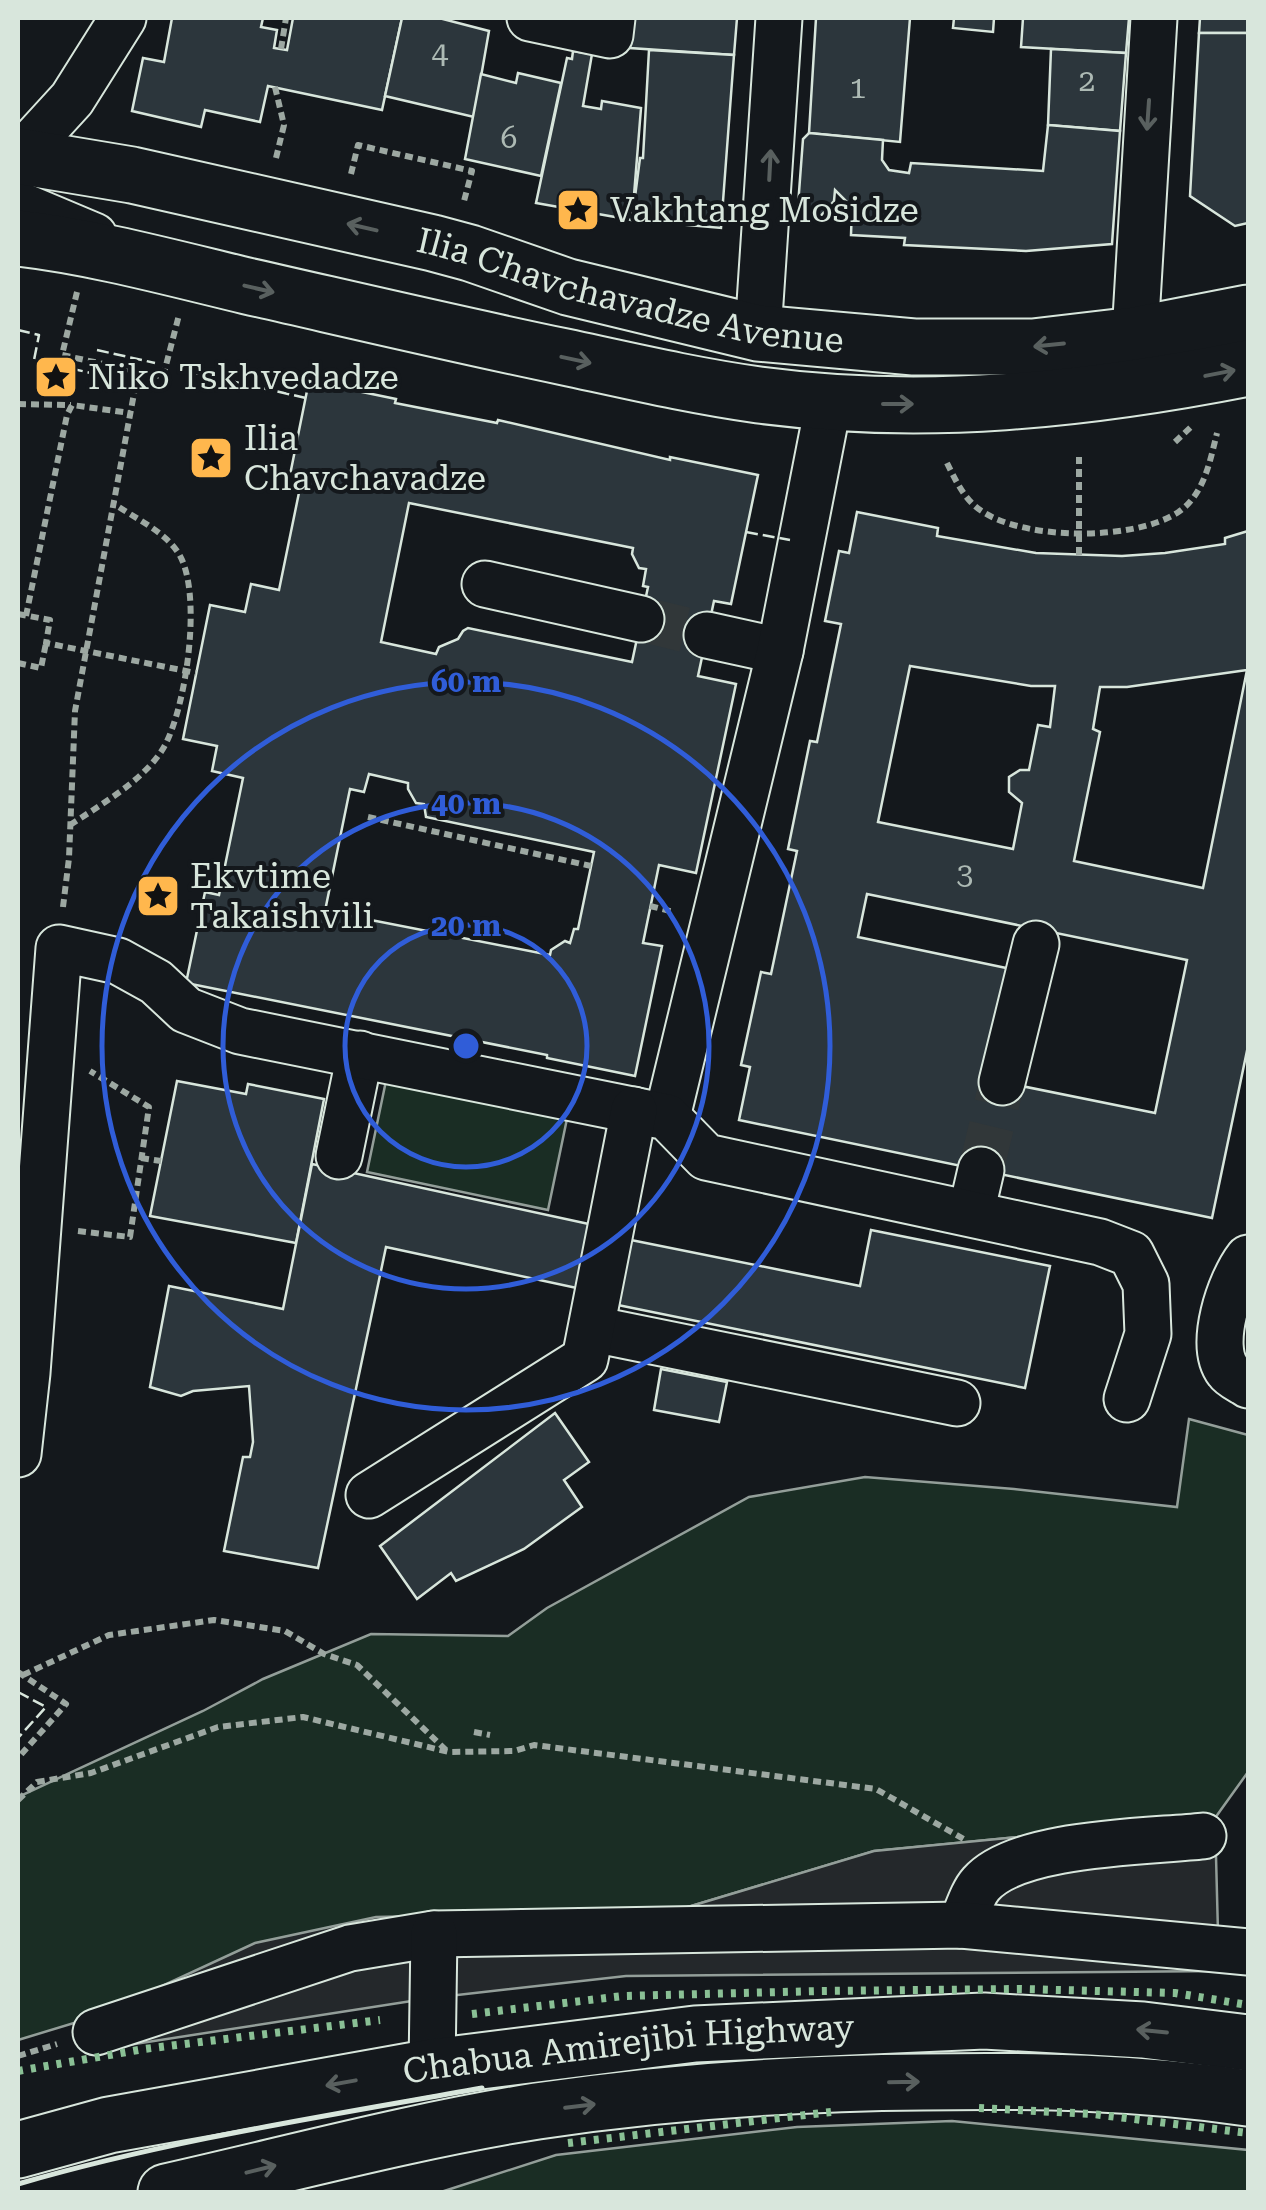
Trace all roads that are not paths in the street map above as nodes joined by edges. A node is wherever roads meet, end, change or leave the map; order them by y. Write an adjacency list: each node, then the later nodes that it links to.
1 (123, 18): 6 (street)
2 (530, 18): 3 (street)
3 (612, 18)
4 (778, 18): 10 (street, one-way to 4)
5 (1154, 18): 11 (street, one-way to 11)
6 (18, 158): 8 (street, Ilia Chavchavadze Avenue); 10 (main road, Ilia Chavchavadze Avenue, one-way to 6)
7 (18, 238): 8 (main road, Ilia Chavchavadze Avenue)
8 (172, 290): 13 (main road, Ilia Chavchavadze Avenue, one-way to 13)
9 (1248, 312): 11 (main road, Ilia Chavchavadze Avenue)
10 (758, 332): 11 (main road, Ilia Chavchavadze Avenue, one-way to 10)
11 (1135, 335)
12 (1248, 368): 13 (main road, Ilia Chavchavadze Avenue, one-way to 12)
13 (829, 401): 17 (street)
14 (485, 584): 15 (street)
15 (641, 620)
16 (707, 635): 17 (street)
17 (780, 651): 21 (street)
18 (1036, 944): 20 (street)
19 (360, 1054): 21 (street); 22 (street); 28 (street)
20 (1002, 1082)
21 (651, 1113): 24 (street); 26 (street)
22 (339, 1156)
23 (1248, 1258): 25 (street)
24 (593, 1329): 27 (street); 29 (street)
25 (1248, 1385)
26 (1127, 1399)
27 (957, 1403)
28 (18, 1454)
29 (369, 1495)
30 (1203, 1836): 31 (street)
31 (961, 1925): 32 (street); 33 (street)
32 (434, 1934): 34 (street); 36 (street)
33 (1248, 1952)
34 (96, 2032)
35 (1248, 2043): 36 (main road, Chabua Amirejibi Highway, one-way to 36)
36 (432, 2067): 38 (main road, Chabua Amirejibi Highway, one-way to 38)
37 (1248, 2098): 39 (main road, Chabua Amirejibi Highway, one-way to 37)
38 (18, 2150)
39 (166, 2192)

